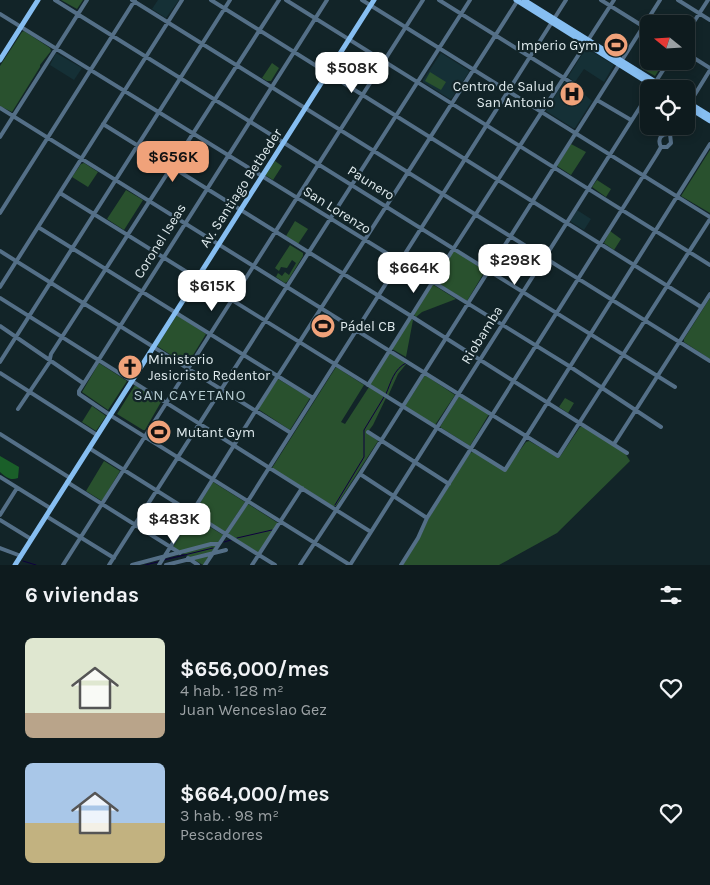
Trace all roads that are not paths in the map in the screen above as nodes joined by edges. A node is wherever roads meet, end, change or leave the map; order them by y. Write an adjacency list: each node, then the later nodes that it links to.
1 (38, 0): 38 (main road)
2 (55, 0): 30 (street, Paunero)
3 (87, 0): 30 (street)
4 (134, 0): 36 (street); 43 (street)
5 (182, 0): 36 (street)
6 (211, 0): 26 (street)
7 (230, 0): 26 (street)
8 (279, 0): 40 (street)
9 (286, 0): 32 (street)
10 (327, 0): 32 (street, Coronel Iseas)
11 (362, 0): 24 (street)
12 (374, 0): 24 (main road, Av. Santiago Betbeder)
13 (423, 0): 39 (street)
14 (439, 0): 28 (street)
15 (470, 0): 28 (street)
16 (517, 0): 33 (main road); 42 (street)
17 (524, 0): 33 (main road)
18 (566, 0): 33 (street)
19 (601, 0): 25 (street)
20 (614, 0): 25 (street)
21 (660, 0): 31 (street)
22 (678, 0): 29 (street)
23 (708, 0): 29 (street)
24 (371, 5): 39 (street); 44 (main road, Av. Santiago Betbeder)
25 (610, 6): 37 (street); 45 (street)
26 (225, 9): 40 (street); 46 (street)
27 (0, 14): 38 (street, San Lorenzo)
28 (461, 14): 42 (street); 48 (street)
29 (699, 14): 34 (street); 35 (street)
30 (78, 15): 43 (street, Paunero); 47 (street)
31 (651, 15)
32 (315, 18): 44 (street); 49 (street, Coronel Iseas)
33 (553, 20): 45 (main road); 51 (street)
34 (695, 20)
35 (710, 20)
36 (168, 22): 46 (street); 50 (street)
37 (640, 24)
38 (21, 26): 47 (street, San Lorenzo); 53 (main road)
39 (405, 27): 48 (street); 54 (street)
40 (259, 31): 49 (street); 56 (street)
41 (640, 32): 55 (street)
42 (496, 35): 51 (street); 59 (street)
43 (112, 36): 50 (street, Paunero); 58 (street)
44 (349, 40): 54 (street); 60 (main road, Av. Santiago Betbeder)
45 (587, 41): 55 (main road); 62 (street)
46 (202, 44): 56 (street); 61 (street)
47 (56, 48): 58 (street, San Lorenzo); 83 (street)
48 (439, 48): 59 (street); 64 (street)
49 (293, 52): 60 (street); 66 (street, Coronel Iseas)
50 (146, 56): 61 (street, Paunero); 67 (street)
51 (530, 56): 62 (street); 68 (street)
52 (695, 59): 57 (street)
53 (0, 60)
54 (384, 61): 64 (street); 70 (street)
55 (621, 63): 63 (main road); 72 (street)
56 (237, 65): 66 (street); 71 (street)
57 (710, 69): 69 (street)
58 (91, 70): 67 (street, San Lorenzo); 95 (street)
59 (473, 70): 68 (street); 73 (street)
60 (327, 74): 70 (street); 76 (main road, Av. Santiago Betbeder)
61 (181, 78): 71 (street, Paunero); 79 (street)
62 (563, 78): 65 (street); 80 (street)
63 (646, 80)
64 (418, 82): 73 (street); 81 (street)
65 (574, 85)
66 (271, 87): 76 (street); 84 (street, Coronel Iseas)
67 (125, 90): 79 (street, San Lorenzo); 87 (street)
68 (508, 91): 80 (street); 88 (street)
69 (695, 92)
70 (362, 96): 81 (street); 89 (street)
71 (215, 100): 84 (street, Paunero); 90 (street)
72 (597, 100): 85 (street); 91 (street)
73 (452, 104): 88 (street); 96 (street)
74 (640, 106): 85 (street, Riobamba)
75 (0, 108): 83 (street)
76 (306, 108): 89 (street); 97 (main road, Av. Santiago Betbeder)
77 (695, 109): 82 (main road)
78 (695, 111): 86 (main road)
79 (159, 112): 90 (street, San Lorenzo); 99 (street)
80 (541, 112): 91 (street); 100 (street)
81 (396, 116): 96 (street); 102 (street)
82 (710, 116)
83 (13, 117): 94 (street); 95 (street)
84 (250, 120): 97 (street, Paunero); 104 (street, Coronel Iseas)
85 (631, 120): 103 (street, Riobamba)
86 (710, 121)
87 (103, 124): 99 (street); 105 (street)
88 (486, 125): 100 (street); 106 (street)
89 (340, 129): 102 (street); 107 (street)
90 (193, 134): 104 (street, San Lorenzo); 108 (street)
91 (576, 134): 103 (street); 109 (street)
92 (663, 135): 101 (street)
93 (670, 135): 101 (street)
94 (0, 137)
95 (47, 138): 105 (street); 127 (street)
96 (430, 138): 106 (street); 110 (street)
97 (284, 142): 107 (street, Paunero); 112 (main road, Av. Santiago Betbeder)
98 (710, 144): 120 (street)
99 (137, 146): 108 (street); 114 (street)
100 (519, 146): 109 (street); 113 (street)
101 (661, 147): 111 (street)
102 (374, 150): 110 (street); 115 (street)
103 (609, 154): 111 (street); 117 (street, Riobamba)
104 (228, 155): 112 (street, San Lorenzo); 116 (street, Coronel Iseas)
105 (81, 159): 114 (street); 118 (street)
106 (464, 159): 113 (street); 119 (street)
107 (318, 164): 115 (street, Paunero); 121 (street)
108 (172, 167): 116 (street); 122 (street)
109 (554, 168): 117 (street); 123 (street)
110 (408, 172): 119 (street); 124 (street)
111 (643, 175): 120 (street); 126 (street)
112 (262, 176): 121 (street, San Lorenzo); 125 (main road, Av. Santiago Betbeder)
113 (498, 180): 123 (street); 128 (street)
114 (115, 181): 122 (street); 129 (street)
115 (352, 184): 124 (street, Paunero); 131 (street)
116 (206, 188): 125 (street); 133 (street, Coronel Iseas)
117 (587, 188): 126 (street); 132 (street, Riobamba)
118 (60, 193): 129 (street); 134 (street)
119 (442, 193): 128 (street); 135 (street)
120 (677, 196): 130 (street); 136 (street)
121 (296, 197): 131 (street, San Lorenzo); 137 (street)
122 (150, 202): 133 (street); 138 (street)
123 (532, 202): 132 (street); 139 (street)
124 (387, 206): 135 (street, Paunero); 140 (street)
125 (240, 210): 137 (street); 142 (main road, Av. Santiago Betbeder)
126 (622, 210): 136 (street); 141 (street)
127 (0, 213)
128 (476, 214): 139 (street); 143 (street)
129 (94, 215): 138 (street); 144 (street)
130 (710, 218): 146 (street)
131 (330, 219): 140 (street, San Lorenzo); 147 (street)
132 (566, 222): 141 (street); 148 (street, Riobamba)
133 (184, 224): 142 (street); 149 (street, Coronel Iseas)
134 (38, 227): 144 (street); 150 (street)
135 (420, 227): 143 (street, Paunero); 151 (street)
136 (655, 231): 146 (street); 152 (street)
137 (274, 232): 147 (street); 154 (street)
138 (128, 236): 149 (street); 155 (street)
139 (511, 236): 148 (street); 156 (street)
140 (365, 240): 151 (street, San Lorenzo); 157 (street)
141 (600, 244): 152 (street); 158 (street)
142 (218, 245): 154 (street); 159 (main road, Av. Santiago Betbeder)
143 (454, 248): 156 (street, Paunero); 160 (street)
144 (72, 249): 155 (street); 161 (street)
145 (0, 252): 150 (street)
146 (689, 252): 153 (street); 162 (street)
147 (308, 253): 157 (street); 164 (street)
148 (544, 257): 158 (street); 165 (street, Riobamba)
149 (163, 258): 159 (street); 166 (street, Coronel Iseas)
150 (16, 261): 161 (street); 163 (street)
151 (399, 261): 160 (street, San Lorenzo); 168 (street)
152 (634, 265): 162 (street); 170 (street)
153 (710, 265)
154 (252, 266): 164 (street); 171 (street)
155 (106, 270): 166 (street); 172 (street)
156 (489, 270): 165 (street, Paunero); 173 (street)
157 (343, 274): 168 (street); 175 (street)
158 (578, 278): 170 (street); 177 (street)
159 (196, 279): 171 (street); 176 (main road, Av. Santiago Betbeder)
160 (432, 282): 173 (street, San Lorenzo); 179 (street)
161 (50, 283): 172 (street); 178 (street)
162 (667, 286): 174 (street); 180 (street)
163 (0, 287)
164 (286, 287): 175 (street); 181 (street)
165 (523, 291): 177 (street, Paunero); 182 (street, Riobamba)
166 (141, 292): 176 (street); 184 (street, Coronel Iseas)
167 (710, 294): 174 (street)
168 (377, 296): 179 (street); 185 (street)
169 (0, 298): 178 (street)
170 (612, 299): 180 (street); 186 (street)
171 (231, 300): 181 (street); 187 (street)
172 (84, 304): 184 (street); 189 (street)
173 (467, 304): 182 (street, San Lorenzo); 190 (street)
174 (701, 307): 191 (street)
175 (321, 308): 185 (street); 192 (street)
176 (175, 312): 187 (street); 193 (main road, Av. Santiago Betbeder)
177 (557, 313): 186 (street, Paunero); 194 (street)
178 (29, 316): 188 (street); 189 (street)
179 (411, 316): 190 (street); 195 (street)
180 (646, 320): 191 (street); 196 (street)
181 (265, 321): 192 (street); 197 (street)
182 (502, 325): 194 (street, San Lorenzo); 200 (street, Riobamba)
183 (0, 326): 188 (street)
184 (120, 326): 193 (street); 199 (street, Coronel Iseas)
185 (356, 330): 195 (street); 203 (street)
186 (590, 333): 196 (street, Paunero); 204 (street)
187 (210, 334): 197 (street); 205 (street)
188 (16, 336): 198 (street); 202 (street)
189 (62, 338): 198 (street); 199 (street)
190 (446, 338): 200 (street); 206 (street)
191 (680, 341): 201 (street); 209 (street)
192 (300, 342): 203 (street); 208 (street)
193 (153, 346): 205 (street); 210 (main road, Av. Santiago Betbeder)
194 (536, 346): 204 (street, San Lorenzo); 211 (street)
195 (389, 350): 206 (street); 213 (street)
196 (624, 354): 209 (street, Paunero); 215 (street)
197 (243, 355): 208 (street); 216 (street)
198 (50, 359): 212 (street); 217 (street)
199 (98, 359): 210 (street); 212 (street, Coronel Iseas)
200 (480, 360): 211 (street); 218 (street, Riobamba)
201 (710, 361)
202 (0, 362)
203 (335, 363): 213 (street); 219 (street)
204 (569, 366): 215 (street, San Lorenzo); 221 (street)
205 (188, 368): 216 (street); 220 (street)
206 (424, 371): 218 (street); 222 (street)
207 (0, 373): 217 (street)
208 (277, 376): 219 (street); 224 (street)
209 (658, 376): 214 (street, Paunero); 225 (street)
210 (132, 380): 220 (street); 226 (main road, Av. Santiago Betbeder)
211 (513, 381): 221 (street); 227 (street)
212 (83, 383): 226 (street, Coronel Iseas)
213 (368, 385): 222 (street)
214 (675, 387)
215 (602, 388): 225 (street, San Lorenzo); 228 (street)
216 (221, 389): 224 (street); 229 (street)
217 (30, 392): 223 (street); 235 (street)
218 (458, 394): 227 (street); 231 (street, Riobamba)
219 (313, 398): 233 (street)
220 (166, 402): 229 (street); 236 (street)
221 (547, 402): 228 (street); 237 (street)
222 (402, 407): 231 (street); 238 (street)
223 (18, 409)
224 (256, 410): 233 (street); 240 (street)
225 (636, 410): 230 (street, San Lorenzo); 239 (street)
226 (110, 415): 235 (main road, Av. Santiago Betbeder); 236 (street)
227 (492, 415): 237 (street); 242 (street)
228 (580, 423): 237 (street); 239 (street)
229 (200, 424): 240 (street); 244 (street)
230 (661, 427)
231 (437, 428): 242 (street); 245 (street, Riobamba)
232 (368, 432): 238 (street)
233 (291, 433): 246 (street)
234 (0, 434): 251 (street)
235 (97, 435): 241 (main road, Av. Santiago Betbeder)
236 (145, 436): 244 (street); 247 (street)
237 (526, 436): 242 (street)
238 (381, 440): 245 (street); 248 (street)
239 (614, 444): 243 (street)
240 (234, 445): 246 (street); 250 (street)
241 (89, 448): 247 (street); 251 (main road, Av. Santiago Betbeder)
242 (470, 449): 252 (street)
243 (627, 453)
244 (179, 457): 250 (street); 255 (street)
245 (415, 462): 252 (street); 256 (street, Riobamba)
246 (269, 468): 254 (street); 257 (street)
247 (124, 470): 255 (street); 258 (street)
248 (360, 474): 256 (street); 260 (street)
249 (0, 477): 253 (street)
250 (213, 479): 257 (street); 261 (street)
251 (68, 480): 258 (street); 259 (main road, Av. Santiago Betbeder)
252 (448, 484): 264 (street)
253 (17, 488): 259 (street); 262 (street)
254 (302, 488): 260 (street); 266 (street)
255 (157, 491): 261 (street); 267 (street)
256 (393, 496): 264 (street); 268 (street, Riobamba)
257 (248, 501): 266 (street); 269 (street)
258 (102, 504): 267 (street); 270 (street)
259 (50, 508): 263 (main road, Av. Santiago Betbeder)
260 (336, 510): 268 (street); 272 (street)
261 (192, 514): 269 (street); 275 (street)
262 (0, 515)
263 (46, 516): 270 (street); 271 (main road, Av. Santiago Betbeder)
264 (427, 518): 297 (street)
265 (0, 520): 271 (street)
266 (280, 521): 272 (street); 279 (street)
267 (135, 525): 275 (street); 282 (street)
268 (371, 532): 296 (street, Riobamba)
269 (226, 534): 273 (street); 279 (street)
270 (80, 538): 282 (street); 286 (street)
271 (31, 539): 280 (main road, Av. Santiago Betbeder)
272 (315, 542): 295 (street); 296 (street)
273 (219, 544): 277 (street); 278 (street)
274 (0, 548): 280 (street)
275 (171, 548): 277 (street); 281 (street)
276 (226, 550): 278 (street)
277 (180, 553): 281 (street)
278 (213, 553): 283 (street); 292 (street)
279 (259, 555): 293 (street); 294 (street)
280 (20, 556): 284 (main road, Av. Santiago Betbeder)
281 (164, 557): 288 (street); 289 (street)
282 (114, 558): 287 (street)
283 (188, 558): 290 (street); 291 (street)
284 (15, 564): 285 (street)
285 (22, 565)
286 (62, 565)
287 (109, 565)
288 (132, 565)
289 (159, 565)
290 (166, 565)
291 (198, 565)
292 (205, 565)
293 (252, 565)
294 (275, 565)
295 (300, 565)
296 (350, 565)
297 (401, 565)

